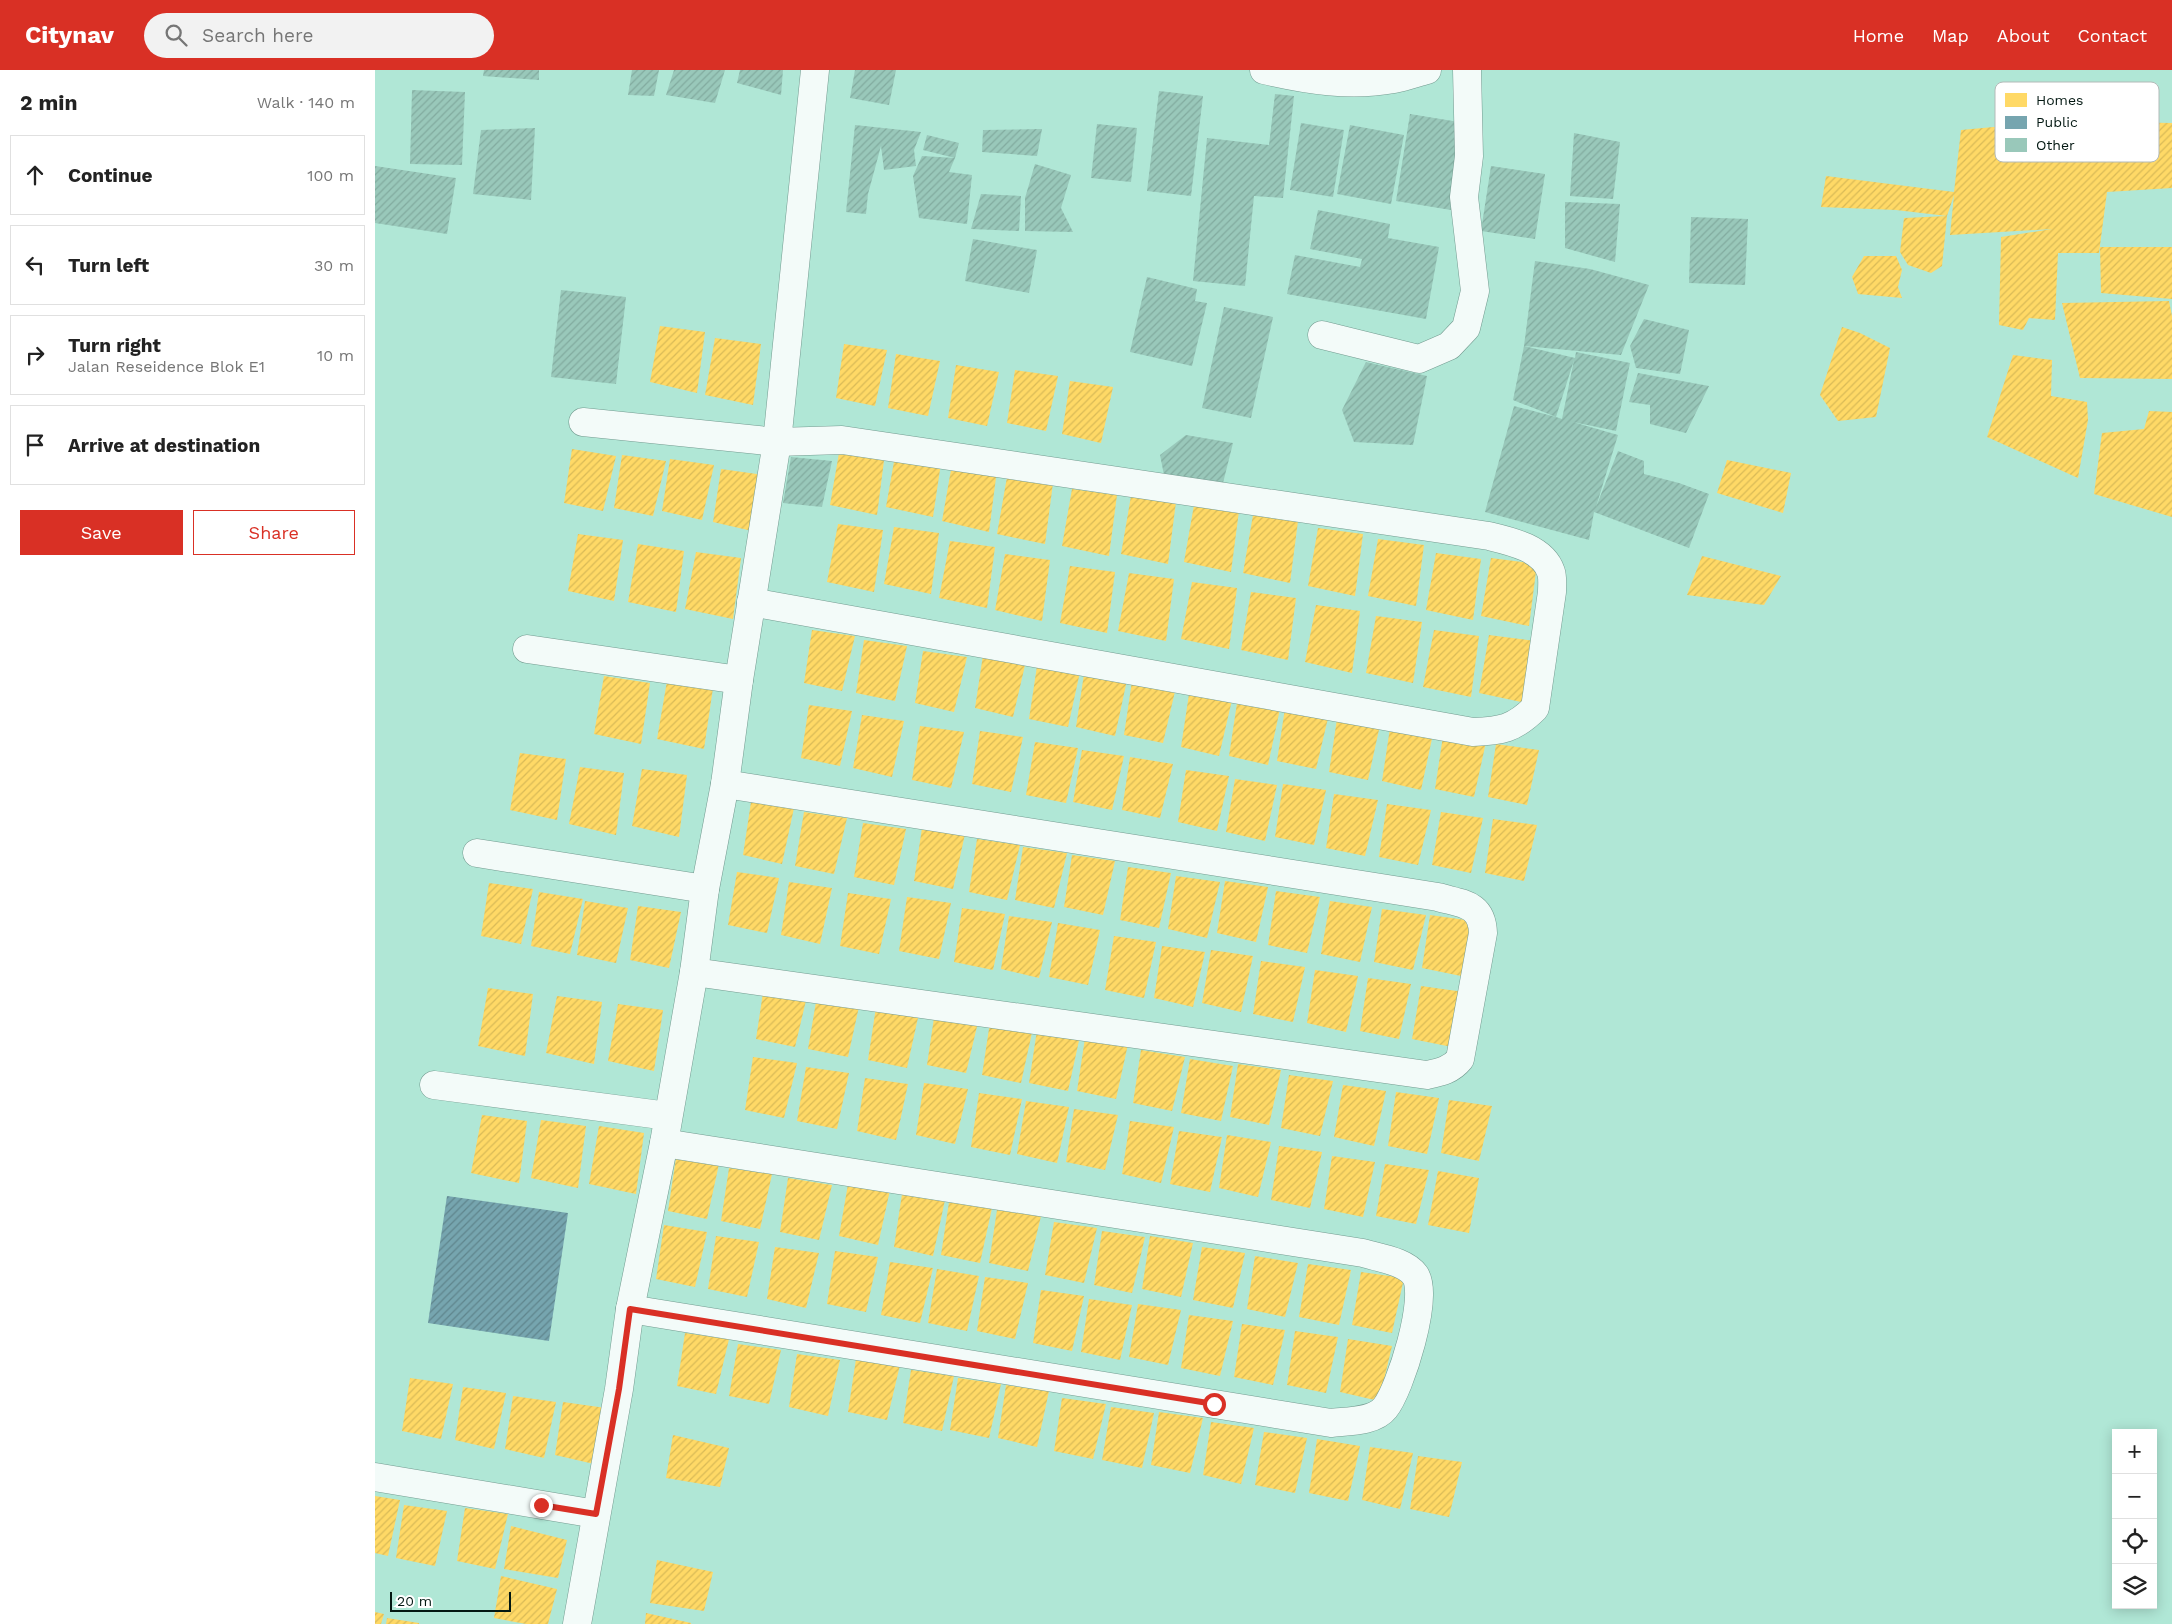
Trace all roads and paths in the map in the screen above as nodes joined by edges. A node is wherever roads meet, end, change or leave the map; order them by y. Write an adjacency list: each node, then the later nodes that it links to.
1 (815, 70): 7 (street)
2 (1265, 70): 3 (street)
3 (1427, 70)
4 (1467, 70): 5 (street)
5 (1321, 335)
6 (583, 422): 7 (street)
7 (777, 442): 8 (street); 8 (street)
8 (751, 602): 10 (street)
9 (527, 648): 10 (street)
10 (739, 680): 11 (street)
11 (725, 784): 13 (street); 14 (street)
12 (477, 853): 13 (street)
13 (705, 889): 14 (street)
14 (694, 972): 16 (street)
15 (434, 1085): 16 (street)
16 (669, 1116): 17 (street)
17 (664, 1143): 18 (street); 18 (street)
18 (630, 1309): 20 (street)
19 (375, 1477): 20 (street)
20 (596, 1514): 21 (street)
21 (577, 1624)

